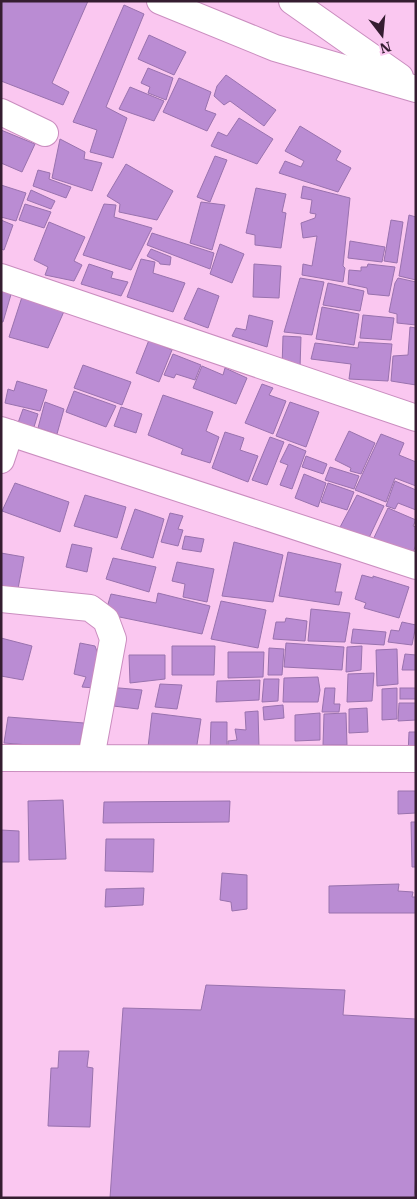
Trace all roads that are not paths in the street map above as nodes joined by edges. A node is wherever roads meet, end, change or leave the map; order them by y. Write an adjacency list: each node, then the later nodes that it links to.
1 (160, 1): 3 (street)
2 (292, 1): 3 (street)
3 (416, 88)
4 (1, 112): 5 (street)
5 (45, 133)
6 (1, 277): 7 (street)
7 (416, 418)
8 (6, 431): 9 (street); 10 (street)
9 (1, 460)
10 (415, 565)
11 (1, 599): 13 (street)
12 (1, 758): 13 (street)
13 (91, 758): 14 (street)
14 (416, 759)

